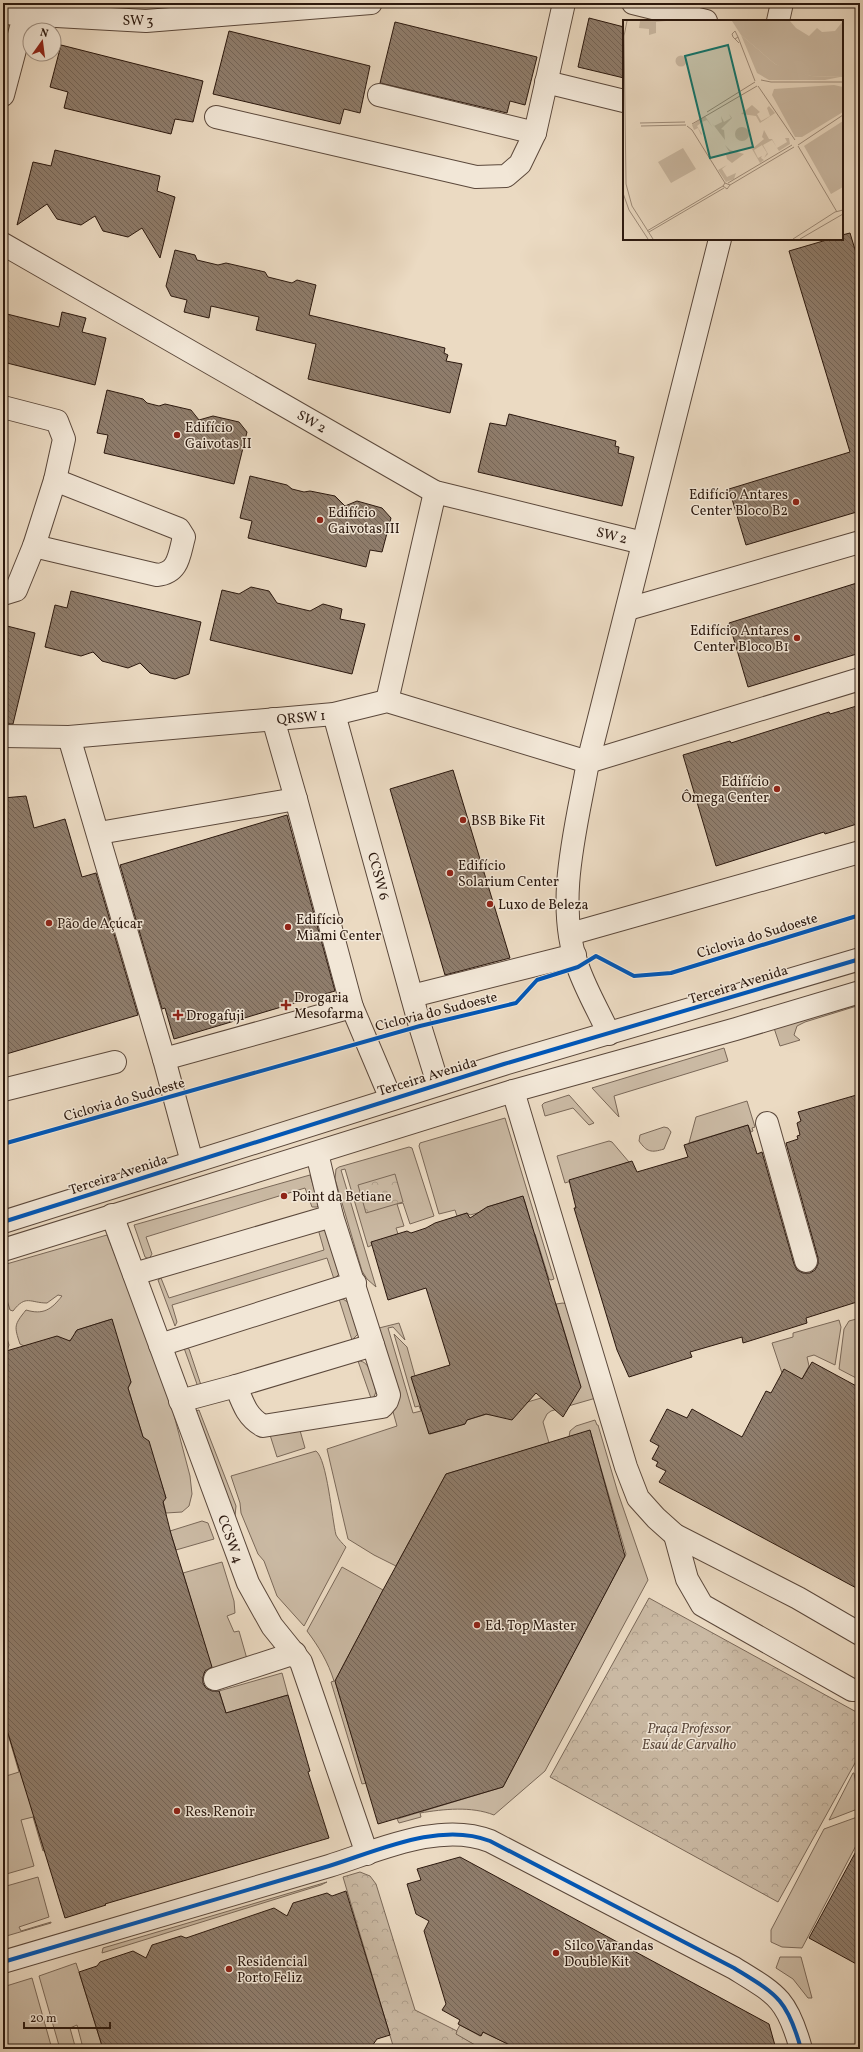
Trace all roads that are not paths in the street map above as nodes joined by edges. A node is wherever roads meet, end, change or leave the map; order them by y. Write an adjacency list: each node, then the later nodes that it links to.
1 (371, 3): 5 (street, SW 3)
2 (564, 3): 8 (street)
3 (633, 3): 6 (street)
4 (782, 3): 7 (street)
5 (13, 14): 9 (street)
6 (702, 20)
7 (778, 20)
8 (546, 82): 11 (street); 13 (street)
9 (3, 95)
10 (379, 95): 13 (street)
11 (623, 101)
12 (216, 117): 13 (street)
13 (535, 133)
14 (720, 240): 20 (street)
15 (3, 244): 18 (street, SW 2)
16 (3, 407): 17 (street)
17 (55, 480): 21 (street); 21 (street)
18 (435, 492): 20 (street, SW 2); 25 (street)
19 (860, 542): 23 (street)
20 (643, 543): 23 (street)
21 (34, 546): 22 (street)
22 (3, 594)
23 (628, 609): 30 (street)
24 (860, 679): 30 (street)
25 (387, 701): 26 (street, QRSW 1); 30 (street)
26 (334, 714): 27 (street, QRSW 1); 38 (street, CCSW 6)
27 (273, 719): 29 (street, QRSW 1); 31 (street)
28 (3, 736): 29 (street, QRSW 1)
29 (69, 737): 32 (street)
30 (588, 762): 34 (street)
31 (296, 800): 32 (street); 39 (street)
32 (99, 833): 41 (street)
33 (860, 852): 34 (street)
34 (570, 934): 35 (street)
35 (574, 955): 38 (street); 40 (street)
36 (860, 960): 40 (street, Terceira Avenida)
37 (860, 992): 45 (street)
38 (412, 996): 43 (street, CCSW 6)
39 (352, 1007): 41 (street); 46 (street)
40 (609, 1034): 43 (street, Terceira Avenida)
41 (164, 1059): 49 (street)
42 (115, 1062): 44 (street)
43 (438, 1084): 46 (street, Terceira Avenida)
44 (3, 1090)
45 (513, 1091): 48 (street); 61 (street)
46 (390, 1099): 49 (street, Terceira Avenida)
47 (767, 1123): 54 (street)
48 (317, 1153): 50 (street); 51 (street)
49 (192, 1162): 52 (street, Terceira Avenida)
50 (112, 1215): 53 (street); 55 (street, CCSW 4)
51 (332, 1216): 55 (street); 56 (street)
52 (3, 1222)
53 (3, 1250)
54 (806, 1261)
55 (134, 1274): 57 (street, CCSW 4)
56 (355, 1283): 57 (street); 58 (street)
57 (160, 1345): 60 (street, CCSW 4)
58 (373, 1346): 59 (street); 59 (street)
59 (236, 1386): 60 (street)
60 (180, 1401): 63 (street, CCSW 4)
61 (675, 1535): 62 (street); 65 (street)
62 (860, 1634)
63 (294, 1653): 64 (street); 66 (street, CCSW 4)
64 (216, 1679)
65 (860, 1690)
66 (367, 1854): 67 (street); 68 (street)
67 (3, 1962)
68 (801, 2049)

